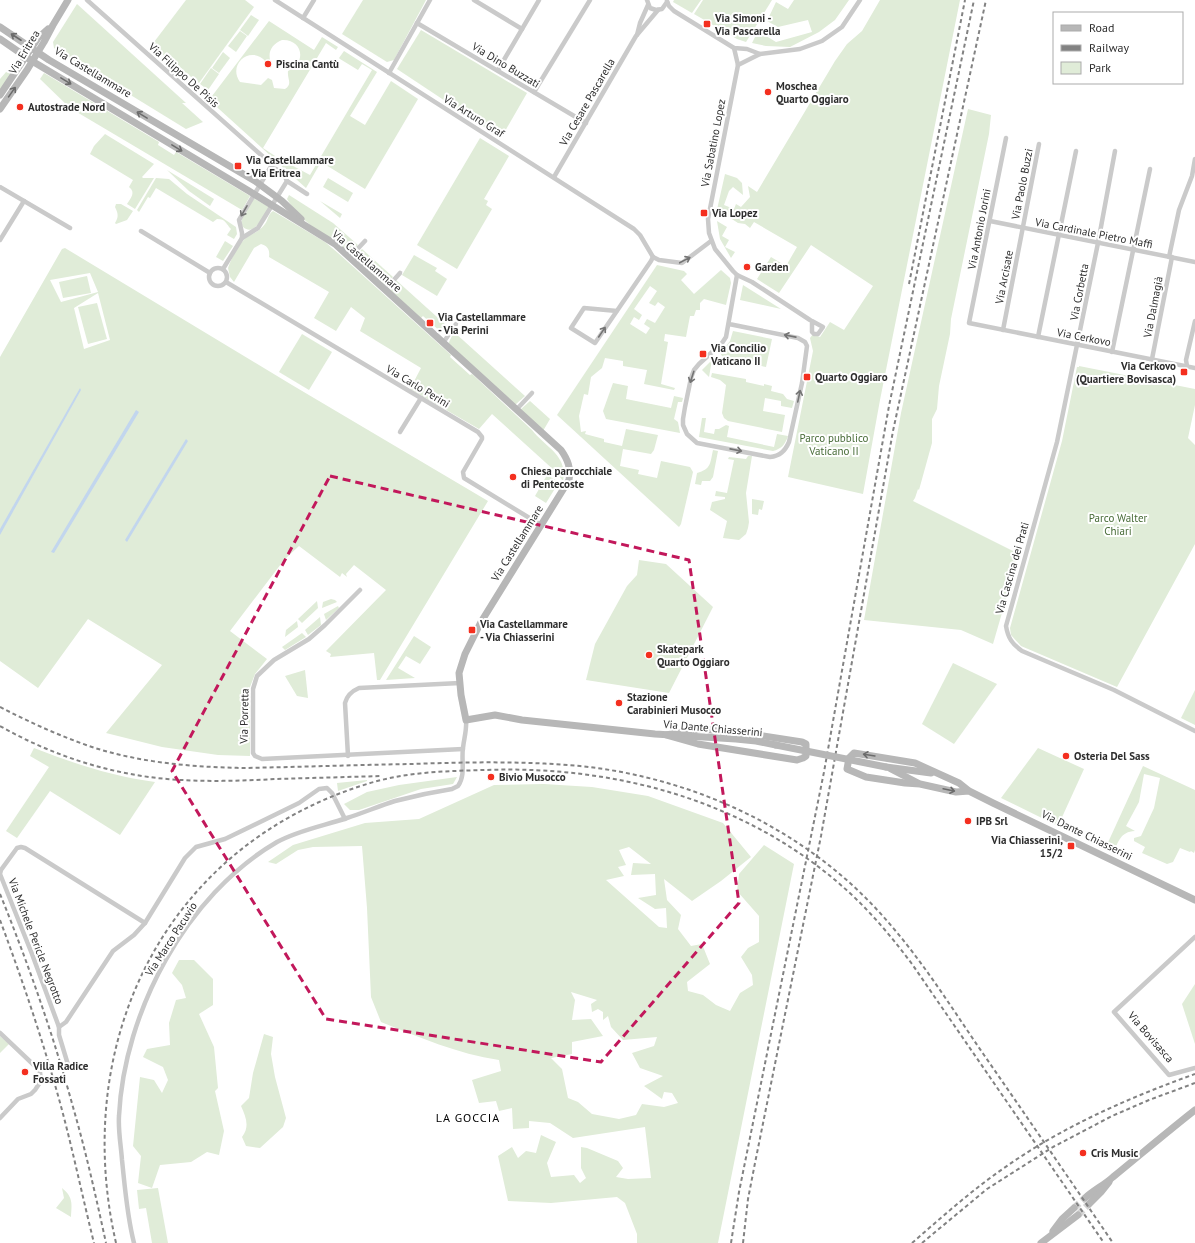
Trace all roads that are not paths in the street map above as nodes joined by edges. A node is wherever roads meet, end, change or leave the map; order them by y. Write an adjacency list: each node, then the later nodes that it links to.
1 (68, 0): 21 (street, Via Eritrea)
2 (87, 0): 36 (street, Via Filippo De Pisis)
3 (275, 0): 14 (street, Via Arturo Graf)
4 (314, 0): 14 (street)
5 (430, 0): 15 (street)
6 (474, 0): 17 (street)
7 (539, 0): 17 (street)
8 (590, 0): 27 (street)
9 (667, 0): 12 (street); 13 (street)
10 (860, 0): 22 (street)
11 (648, 2): 12 (street); 18 (street)
12 (660, 10): 13 (street); 18 (street)
13 (674, 10): 20 (street)
14 (303, 18): 26 (street, Via Arturo Graf)
15 (417, 23): 25 (street, Via Dino Buzzati); 26 (street)
16 (0, 27): 21 (street, Via Castellammare, one-way to 16)
17 (522, 28): 25 (street)
18 (636, 36): 30 (street, Via Cesare Pascarella)
19 (0, 38): 23 (street, Via Castellammare)
20 (734, 48): 22 (street); 24 (street, Via Sabatino Lopez)
21 (35, 50): 23 (street, Via Eritrea); 40 (street, Via Castellammare, one-way to 21)
22 (760, 54): 24 (street)
23 (30, 59): 28 (street, Via Eritrea); 29 (street, Via Eritrea, one-way to 23); 42 (street, Via Castellammare, one-way to 42)
24 (738, 65): 57 (street, Via Sabatino Lopez)
25 (498, 70): 27 (street, Via Dino Buzzati)
26 (389, 73): 38 (street, Via Arturo Graf)
27 (534, 92): 30 (street, Via Dino Buzzati)
28 (0, 95)
29 (0, 109)
30 (586, 123): 38 (street, Via Cesare Pascarella)
31 (1006, 138): 47 (street, Via Antonio Jorini)
32 (1039, 144): 49 (street, Via Paolo Buzzi)
33 (1115, 150): 59 (street, Via Corbetta)
34 (1076, 151): 54 (street)
35 (1195, 159): 62 (street, Via Dalmagià)
36 (269, 162)
37 (1150, 169): 60 (street)
38 (554, 177): 61 (street, Via Arturo Graf)
39 (287, 181): 40 (street); 43 (street); 44 (street)
40 (260, 184): 42 (street); 44 (street, Via Castellammare)
41 (0, 187): 45 (street)
42 (254, 194): 46 (street, Via Castellammare); 50 (street, one-way to 50)
43 (307, 194)
44 (277, 198): 46 (street); 51 (street, Via Castellammare)
45 (24, 201): 48 (street); 56 (street)
46 (273, 205): 51 (street, Via Castellammare); 53 (street)
47 (990, 221): 49 (street, Via Cardinale Pietro Maffi); 74 (street, Via Antonio Jorini)
48 (70, 228)
49 (1023, 228): 54 (street, Via Cardinale Pietro Maffi); 77 (street, Via Arcisate)
50 (241, 229): 53 (street); 55 (street)
51 (311, 229): 63 (street, Via Castellammare)
52 (141, 231): 66 (street)
53 (249, 233): 55 (street)
54 (1060, 235): 59 (street, Via Cardinale Pietro Maffi); 78 (street)
55 (242, 238): 65 (street)
56 (0, 240)
57 (711, 240): 61 (street, one-way to 57); 68 (street, Via Sabatino Lopez)
58 (365, 241): 63 (street)
59 (1098, 243): 60 (street, Via Cardinale Pietro Maffi); 80 (street, Via Corbetta)
60 (1134, 250): 62 (street, Via Cardinale Pietro Maffi); 81 (street)
61 (653, 257): 71 (street)
62 (1171, 257): 64 (street, Via Cardinale Pietro Maffi); 82 (street, Via Dalmagià)
63 (350, 258): 70 (street, Via Castellammare)
64 (1195, 262)
65 (223, 269): 66 (street); 69 (street)
66 (210, 273): 69 (street)
67 (400, 273): 70 (street)
68 (737, 275): 72 (street, Via Sabatino Lopez); 76 (street)
69 (226, 282): 86 (street, Via Carlo Perini)
70 (385, 290): 79 (street, Via Castellammare)
71 (617, 311): 71 (street, one-way to 71)
72 (811, 321)
73 (1195, 321): 83 (street)
74 (969, 323): 77 (street, Via Cerkovo)
75 (456, 324): 79 (street)
76 (728, 324): 76 (street, one-way to 76)
77 (1003, 330): 78 (street, Via Cerkovo)
78 (1038, 338): 80 (street, Via Cerkovo)
79 (443, 343): 87 (street, Via Castellammare)
80 (1077, 345): 81 (street, Via Cerkovo); 93 (street, Via Cascina dei Prati)
81 (1112, 352): 82 (street, Via Cerkovo)
82 (1152, 359): 83 (street, Via Cerkovo)
83 (1187, 366): 84 (street, Via Cerkovo)
84 (1195, 368)
85 (532, 393): 87 (street)
86 (421, 398): 88 (street); 89 (street, Via Carlo Perini)
87 (516, 410): 89 (street, Via Castellammare)
88 (400, 432)
89 (541, 525): 91 (street, Via Castellammare)
90 (360, 590): 96 (street, Via Porretta)
91 (460, 683): 92 (street); 96 (street)
92 (466, 720): 94 (street, Via Dante Chiasserini); 95 (street)
93 (1195, 731)
94 (666, 735): 94 (street); 97 (street, Via Dante Chiasserini, bridge)
95 (463, 749): 96 (street, Via Porretta); 102 (street, Via Marco Pacuvio)
96 (348, 756)
97 (886, 767): 98 (street, Via Dante Chiasserini); 99 (street, Via Dante Chiasserini)
98 (936, 773): 99 (street, one-way to 99); 100 (street); 101 (street, Via Dante Chiasserini)
99 (920, 784): 100 (street, Via Dante Chiasserini)
100 (930, 786): 101 (street, Via Dante Chiasserini, one-way to 101)
101 (969, 790): 103 (street, Via Dante Chiasserini)
102 (345, 819): 104 (street, Via Michele Pericle Negrotto); 114 (street, Via Marco Pacuvio)
103 (1195, 900)
104 (145, 923): 106 (street, Via Michele Pericle Negrotto); 106 (street, Via Michele Pericle Negrotto)
105 (1195, 937): 109 (street, Via Bovisasca)
106 (58, 1027): 108 (street, Via Michele Pericle Negrotto)
107 (0, 1033): 111 (street)
108 (69, 1068)
109 (1195, 1068)
110 (1195, 1110): 112 (street)
111 (0, 1118)
112 (1087, 1201)
113 (1076, 1211): 115 (street)
114 (134, 1243)
115 (1041, 1243)

